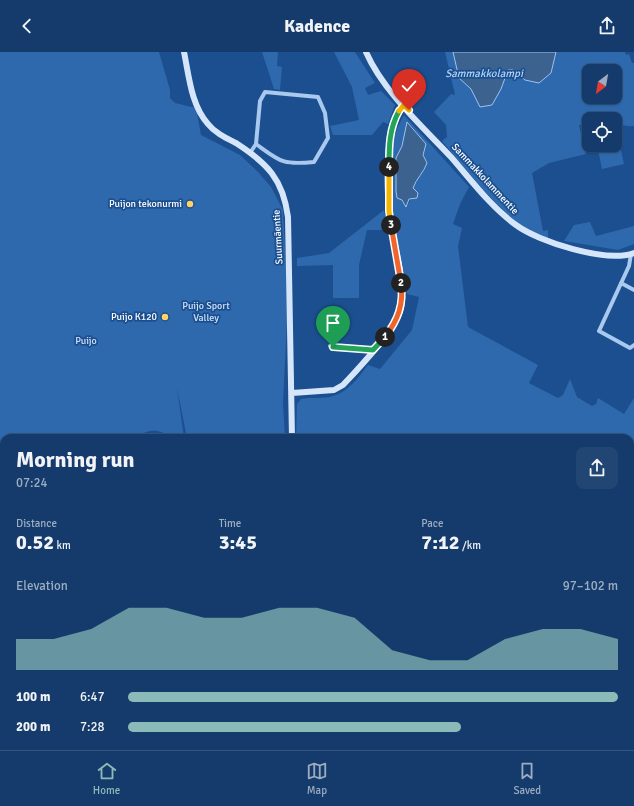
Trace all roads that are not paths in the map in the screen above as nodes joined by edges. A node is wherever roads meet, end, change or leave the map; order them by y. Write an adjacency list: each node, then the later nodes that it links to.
1 (184, 52): 5 (street, Suurmäentie)
2 (366, 52): 3 (street, Sammakkolammentie)
3 (404, 105): 6 (street, Sammakkolammentie); 11 (street)
4 (256, 144): 4 (street); 5 (street)
5 (250, 153): 12 (street, Suurmäentie)
6 (632, 254): 7 (street)
7 (621, 283): 8 (street); 9 (street)
8 (634, 290)
9 (634, 345)
10 (330, 346): 11 (street)
11 (373, 350): 12 (street)
12 (292, 393): 13 (street, Suurmäentie)
13 (292, 434)

